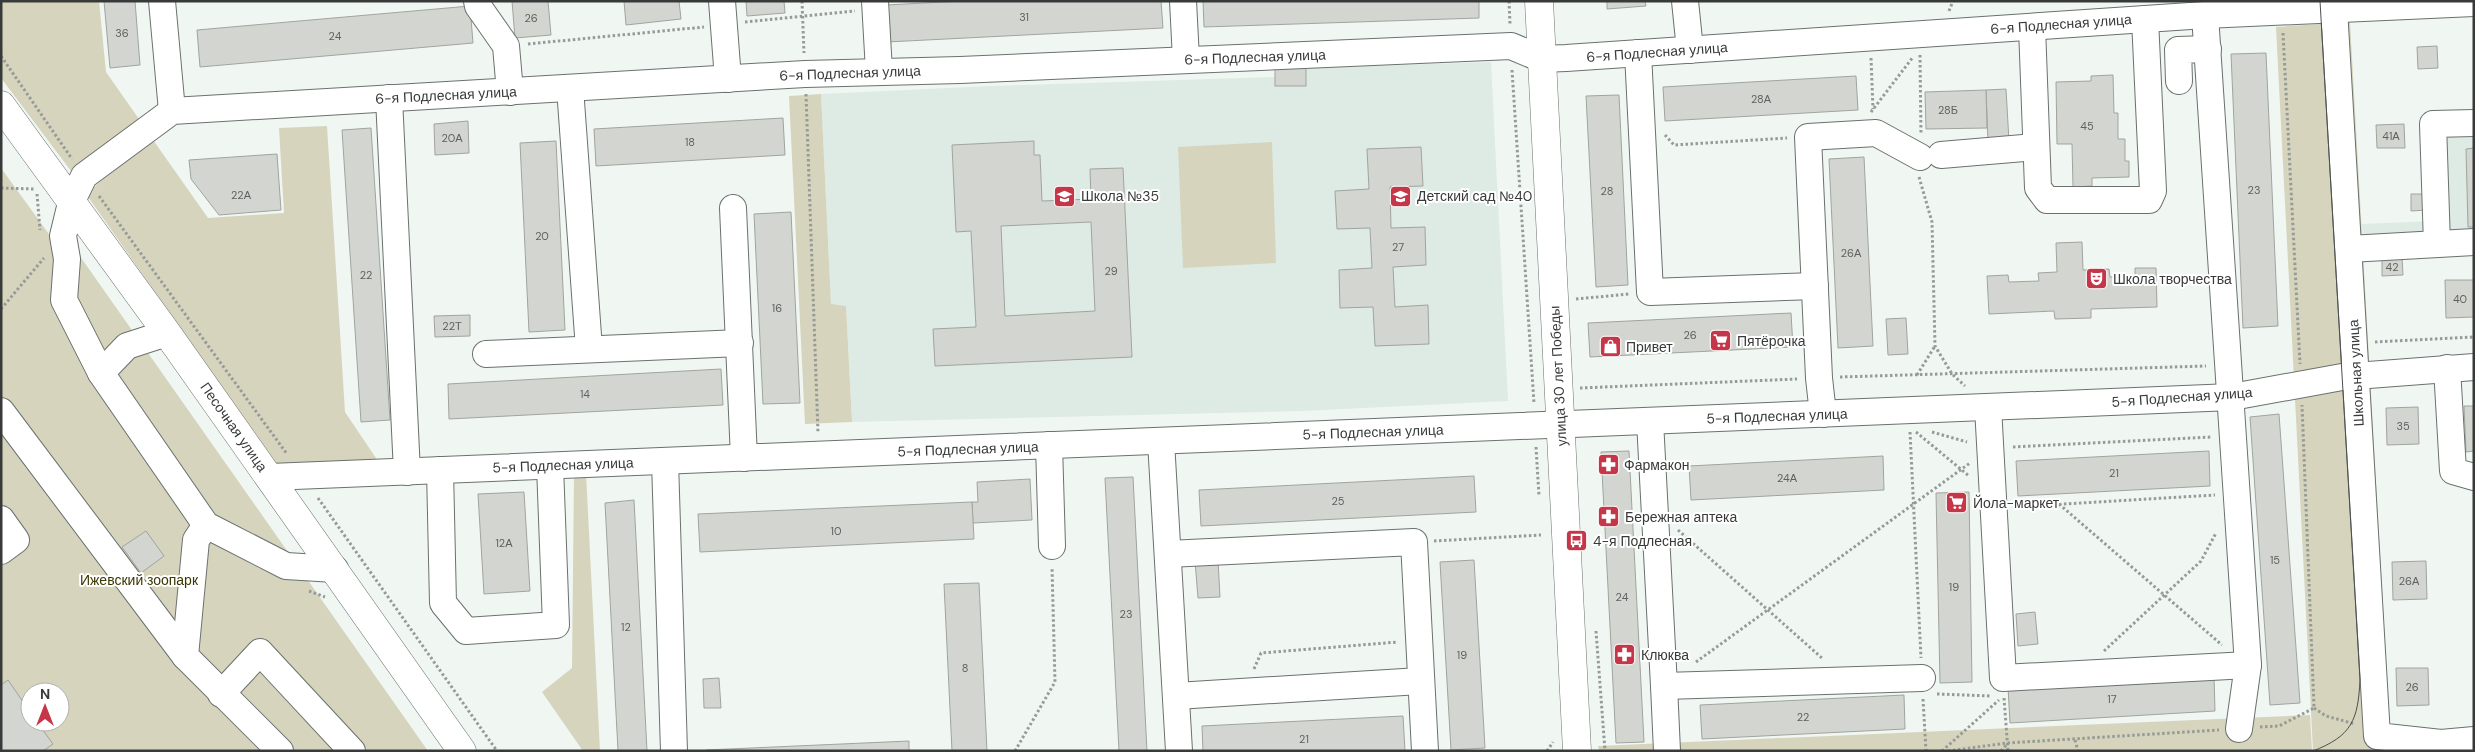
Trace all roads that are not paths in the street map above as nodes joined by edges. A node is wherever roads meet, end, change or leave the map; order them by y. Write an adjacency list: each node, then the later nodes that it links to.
1 (162, 1): 27 (street)
2 (477, 1): 24 (street)
3 (1183, 1): 18 (street)
4 (1539, 1): 19 (main road, улица 30 лет Победы)
5 (1686, 1): 16 (street)
6 (2474, 3): 9 (street, 6-я Подлесная улица)
7 (876, 5): 20 (street)
8 (2292, 8): 9 (street, 6-я Подлесная улица); 12 (street, 6-я Подлесная улица)
9 (2334, 9): 34 (street, Школьная улица)
10 (2086, 12): 13 (street, 6-я Подлесная улица); 14 (street, 6-я Подлесная улица)
11 (723, 13): 21 (street)
12 (2205, 15): 13 (street, 6-я Подлесная улица); 15 (street)
13 (2145, 19): 29 (street)
14 (2032, 26): 16 (street, 6-я Подлесная улица); 29 (street)
15 (2208, 49): 22 (street); 44 (street)
16 (1690, 50): 17 (street, 6-я Подлесная улица)
17 (1638, 53): 19 (street, 6-я Подлесная улица); 35 (street)
18 (1186, 59): 19 (street, 6-я Подлесная улица); 20 (street, 6-я Подлесная улица)
19 (1542, 59): 49 (main road, улица 30 лет Победы)
20 (879, 71): 21 (street, 6-я Подлесная улица)
21 (728, 79): 23 (street, 6-я Подлесная улица)
22 (2179, 81)
23 (570, 88): 24 (street, 6-я Подлесная улица); 38 (street)
24 (510, 92): 25 (street, 6-я Подлесная улица)
25 (389, 98): 27 (street, 6-я Подлесная улица); 56 (street)
26 (1, 106): 30 (main road, Песочная улица)
27 (172, 111): 30 (street)
28 (2474, 123): 33 (street)
29 (2036, 147): 35 (street)
30 (71, 202): 36 (main road, Песочная улица); 42 (street)
31 (733, 208): 37 (street)
32 (2474, 242): 33 (street)
33 (2438, 244): 34 (street)
34 (2349, 249): 43 (street, Школьная улица)
35 (1815, 286): 47 (street)
36 (167, 333): 42 (street); 57 (main road, Песочная улица)
37 (740, 343): 38 (street); 52 (street)
38 (589, 349): 39 (street)
39 (486, 354)
40 (2474, 367): 41 (street, 5-я Подлесная улица)
41 (2447, 368): 43 (street, 5-я Подлесная улица); 58 (street)
42 (101, 374): 60 (street)
43 (2356, 376): 44 (street, 5-я Подлесная улица); 74 (street, Школьная улица)
44 (2232, 397): 45 (street, 5-я Подлесная улица); 66 (street)
45 (1988, 407): 47 (street, 5-я Подлесная улица); 66 (street)
46 (1, 411): 65 (street)
47 (1823, 414): 48 (street, 5-я Подлесная улица)
48 (1650, 421): 49 (street, 5-я Подлесная улица); 69 (street)
49 (1548, 425): 50 (street, 5-я Подлесная улица); 81 (main road, улица 30 лет Победы)
50 (1161, 441): 51 (street, 5-я Подлесная улица); 63 (street)
51 (1049, 445): 52 (street, 5-я Подлесная улица); 61 (street)
52 (744, 458): 53 (street, 5-я Подлесная улица)
53 (665, 461): 54 (street, 5-я Подлесная улица); 78 (street)
54 (550, 466): 55 (street, 5-я Подлесная улица); 55 (street)
55 (440, 470): 56 (street, 5-я Подлесная улица)
56 (407, 472): 57 (street, 5-я Подлесная улица)
57 (270, 477): 64 (main road, Песочная улица)
58 (2474, 477)
59 (1, 518): 62 (street)
60 (206, 525): 64 (street); 65 (street)
61 (1052, 546)
62 (1, 551)
63 (1168, 554): 67 (street); 71 (street)
64 (335, 569): 77 (main road, Песочная улица)
65 (185, 656): 70 (street)
66 (2248, 665): 72 (street)
67 (1420, 681): 71 (street); 80 (street)
68 (1922, 685): 69 (street)
69 (1664, 686): 82 (street)
70 (221, 694): 75 (street); 76 (street)
71 (1176, 696): 79 (street)
72 (2239, 729)
73 (2474, 740): 74 (street)
74 (2442, 747)
75 (280, 751)
76 (352, 751)
77 (462, 751)
78 (674, 751)
79 (1178, 751)
80 (1425, 751)
81 (1577, 751)
82 (1667, 751)

